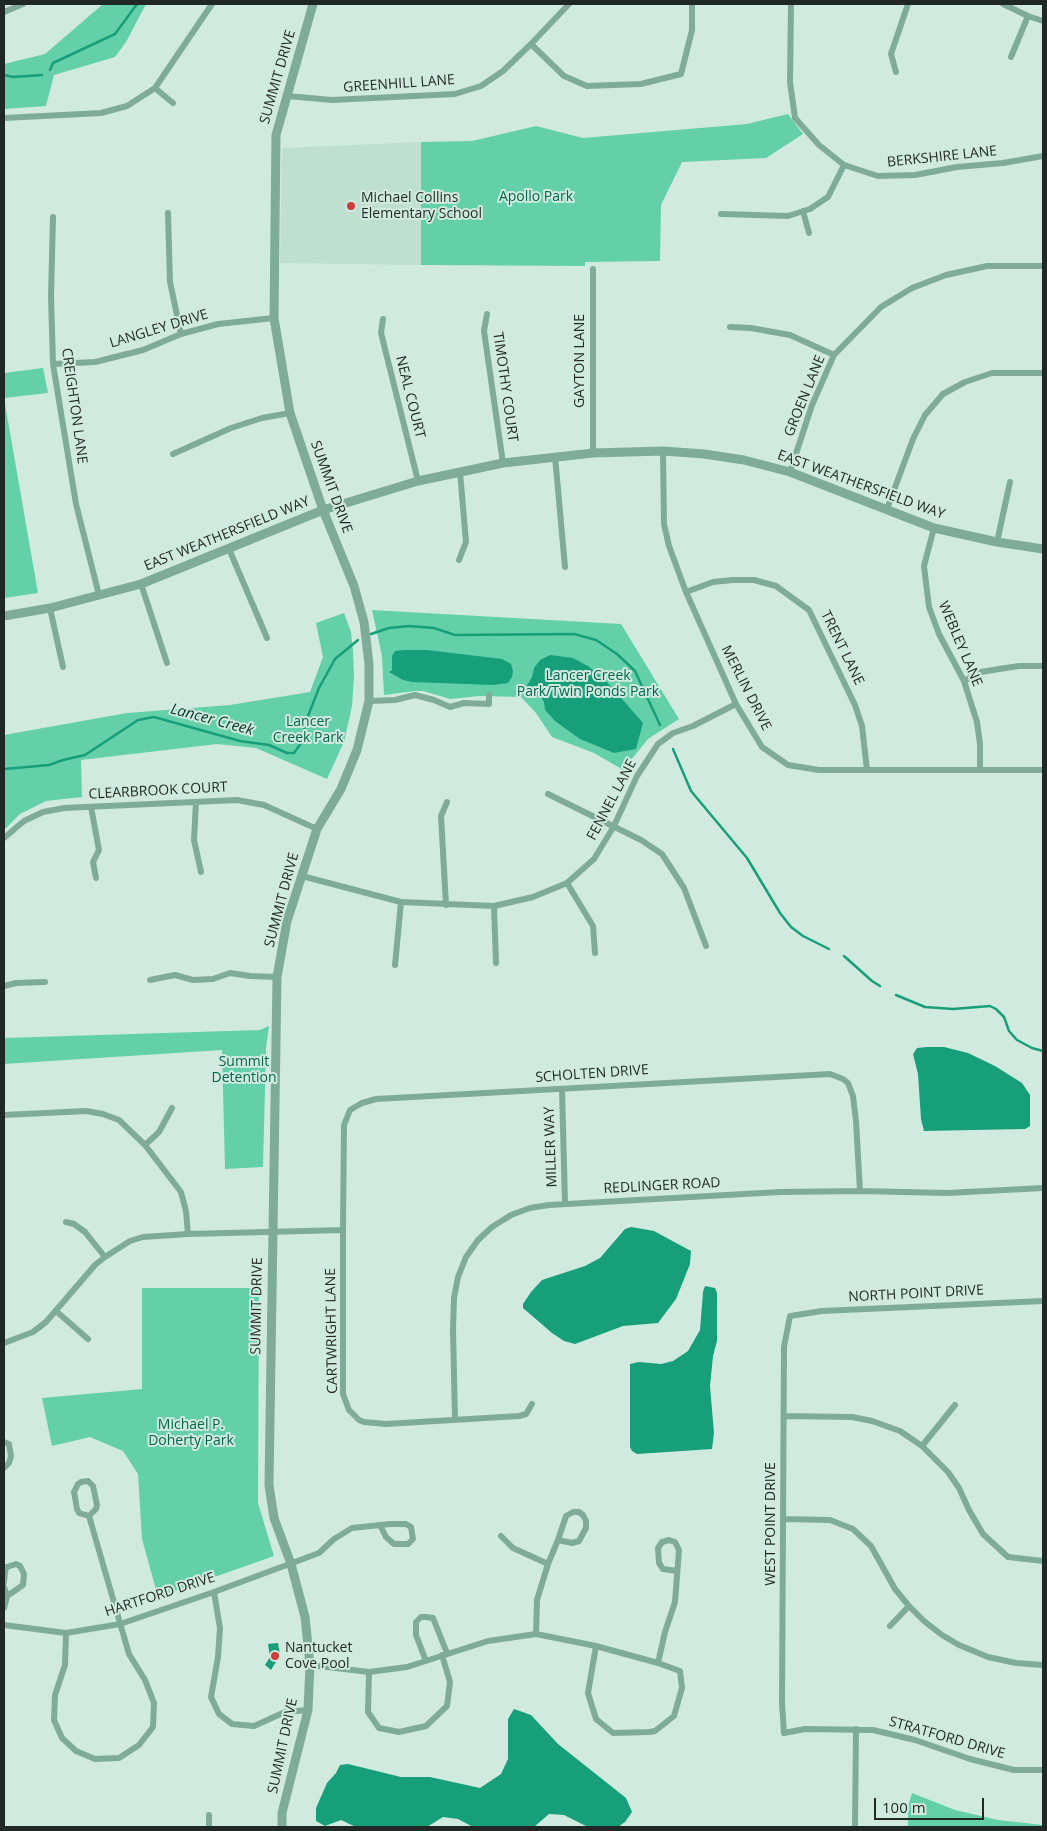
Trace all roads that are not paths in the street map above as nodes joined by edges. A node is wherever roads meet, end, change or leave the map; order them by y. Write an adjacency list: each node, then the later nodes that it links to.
1 (23, 4): 9 (street)
2 (212, 4): 15 (street)
3 (313, 4): 16 (street, SUMMIT DRIVE)
4 (568, 4): 12 (street, GREENHILL LANE)
5 (692, 4): 12 (street)
6 (791, 4): 20 (street)
7 (908, 4): 14 (street)
8 (1003, 4): 10 (street)
9 (4, 12)
10 (1028, 16): 11 (street); 13 (street)
11 (1043, 21)
12 (531, 44): 16 (street, GREENHILL LANE)
13 (1011, 56)
14 (896, 72)
15 (156, 88): 17 (street); 18 (street)
16 (287, 96): 29 (street, SUMMIT DRIVE)
17 (173, 103)
18 (4, 118)
19 (1043, 156): 20 (street, BERKSHIRE LANE)
20 (844, 165): 21 (street)
21 (803, 212): 23 (street); 25 (street)
22 (168, 213): 32 (street)
23 (721, 214)
24 (53, 217): 34 (street, CREIGHTON LANE)
25 (809, 233)
26 (1043, 266): 33 (street, GROEN LANE)
27 (593, 269): 38 (street, GAYTON LANE)
28 (486, 314): 41 (street, TIMOTHY COURT)
29 (274, 318): 32 (street, LANGLEY DRIVE); 36 (street, SUMMIT DRIVE)
30 (383, 319): 44 (street, NEAL COURT)
31 (730, 327): 33 (street)
32 (181, 334): 34 (street, LANGLEY DRIVE)
33 (834, 355): 43 (street, GROEN LANE)
34 (53, 364): 56 (street, CREIGHTON LANE)
35 (1043, 373): 46 (street)
36 (290, 413): 39 (street); 47 (street, SUMMIT DRIVE)
37 (664, 451): 38 (street, EAST WEATHERSFIELD WAY); 43 (street, EAST WEATHERSFIELD WAY); 55 (street, MERLIN DRIVE)
38 (593, 453): 40 (street, EAST WEATHERSFIELD WAY)
39 (173, 454)
40 (555, 456): 41 (street, EAST WEATHERSFIELD WAY); 53 (street)
41 (503, 463): 42 (street, EAST WEATHERSFIELD WAY)
42 (460, 472): 44 (street, EAST WEATHERSFIELD WAY); 52 (street)
43 (790, 472): 46 (street, EAST WEATHERSFIELD WAY)
44 (418, 480): 47 (street, EAST WEATHERSFIELD WAY)
45 (1010, 482): 49 (street)
46 (887, 509): 48 (street, EAST WEATHERSFIELD WAY)
47 (323, 510): 50 (street, EAST WEATHERSFIELD WAY); 65 (street, SUMMIT DRIVE)
48 (934, 528): 49 (street, EAST WEATHERSFIELD WAY); 63 (street, WEBLEY LANE)
49 (997, 542): 51 (street, EAST WEATHERSFIELD WAY)
50 (229, 549): 54 (street, EAST WEATHERSFIELD WAY); 59 (street)
51 (1043, 549)
52 (459, 560)
53 (565, 567)
54 (141, 584): 56 (street, EAST WEATHERSFIELD WAY); 60 (street)
55 (686, 592): 66 (street, MERLIN DRIVE); 68 (street, TRENT LANE)
56 (99, 595): 57 (street, EAST WEATHERSFIELD WAY)
57 (50, 608): 58 (street, EAST WEATHERSFIELD WAY); 62 (street)
58 (4, 616)
59 (268, 638)
60 (167, 663)
61 (1043, 666): 63 (street)
62 (63, 668)
63 (964, 681): 67 (street, WEBLEY LANE)
64 (489, 695): 65 (street)
65 (369, 701): 75 (street, SUMMIT DRIVE)
66 (736, 704): 68 (street, MERLIN DRIVE); 74 (street, FENNEL LANE)
67 (980, 769): 68 (street, MERLIN DRIVE); 69 (street, MERLIN DRIVE)
68 (867, 770)
69 (1043, 770)
70 (548, 794): 74 (street)
71 (196, 802): 73 (street, CLEARBROOK COURT); 75 (street, CLEARBROOK COURT); 77 (street)
72 (447, 802): 82 (street)
73 (91, 807): 76 (street, CLEARBROOK COURT); 79 (street)
74 (614, 826): 80 (street, FENNEL LANE); 84 (street)
75 (317, 829): 78 (street, SUMMIT DRIVE)
76 (4, 838)
77 (201, 872)
78 (302, 876): 81 (street, FENNEL LANE); 88 (street, SUMMIT DRIVE)
79 (96, 878)
80 (567, 884): 83 (street, FENNEL LANE); 85 (street)
81 (401, 902): 82 (street, FENNEL LANE); 87 (street)
82 (446, 904): 83 (street, FENNEL LANE)
83 (494, 906): 86 (street)
84 (706, 946)
85 (595, 953)
86 (496, 963)
87 (395, 965)
88 (277, 977): 89 (street); 101 (street, SUMMIT DRIVE)
89 (150, 980)
90 (45, 982): 91 (street)
91 (4, 986)
92 (562, 1089): 97 (street, SCHOLTEN DRIVE); 98 (street, MILLER WAY); 100 (street, SCHOLTEN DRIVE)
93 (172, 1108): 95 (street)
94 (4, 1115): 95 (street)
95 (145, 1145): 102 (street)
96 (1043, 1188): 97 (street, REDLINGER ROAD)
97 (860, 1191): 98 (street, REDLINGER ROAD)
98 (565, 1204): 112 (street, REDLINGER ROAD)
99 (66, 1222): 103 (street)
100 (343, 1230): 101 (street); 112 (street, CARTWRIGHT LANE)
101 (272, 1232): 102 (street); 122 (street, SUMMIT DRIVE)
102 (188, 1234): 103 (street)
103 (105, 1256): 105 (street)
104 (1043, 1301): 106 (street, NORTH POINT DRIVE)
105 (56, 1311): 107 (street); 108 (street)
106 (790, 1316): 111 (street, WEST POINT DRIVE)
107 (88, 1339)
108 (4, 1343)
109 (532, 1404): 112 (street, CARTWRIGHT LANE)
110 (955, 1404): 114 (street)
111 (784, 1416): 114 (street); 117 (street, WEST POINT DRIVE)
112 (455, 1420)
113 (4, 1442): 115 (street)
114 (922, 1446): 121 (street)
115 (4, 1468)
116 (89, 1516): 116 (street); 131 (street)
117 (783, 1519): 129 (street); 145 (street, WEST POINT DRIVE)
118 (380, 1525): 118 (street, HARTFORD DRIVE); 122 (street, HARTFORD DRIVE)
119 (501, 1536): 123 (street)
120 (558, 1540): 120 (street); 123 (street)
121 (1043, 1561)
122 (291, 1564): 127 (street, HARTFORD DRIVE); 140 (street, SUMMIT DRIVE)
123 (548, 1564): 135 (street)
124 (677, 1571): 124 (street); 139 (street)
125 (4, 1582): 128 (street)
126 (4, 1587): 128 (street)
127 (214, 1592): 131 (street, HARTFORD DRIVE); 143 (street)
128 (7, 1596): 130 (street)
129 (909, 1606): 133 (street); 141 (street)
130 (4, 1608)
131 (120, 1624): 134 (street, HARTFORD DRIVE); 134 (street)
132 (4, 1625): 134 (street, HARTFORD DRIVE)
133 (890, 1626)
134 (66, 1633)
135 (536, 1634): 136 (street); 137 (street)
136 (596, 1646): 139 (street); 139 (street)
137 (444, 1654): 138 (street); 138 (street); 142 (street)
138 (426, 1660): 142 (street)
139 (658, 1663)
140 (310, 1665): 142 (street); 143 (street, SUMMIT DRIVE)
141 (1043, 1665)
142 (369, 1672)
143 (308, 1710): 149 (street, SUMMIT DRIVE)
144 (856, 1729): 145 (street, STRATFORD DRIVE); 146 (street, STRATFORD DRIVE); 150 (street)
145 (784, 1733)
146 (1043, 1770)
147 (209, 1815): 148 (street)
148 (209, 1827)
149 (282, 1827)
150 (855, 1827)

